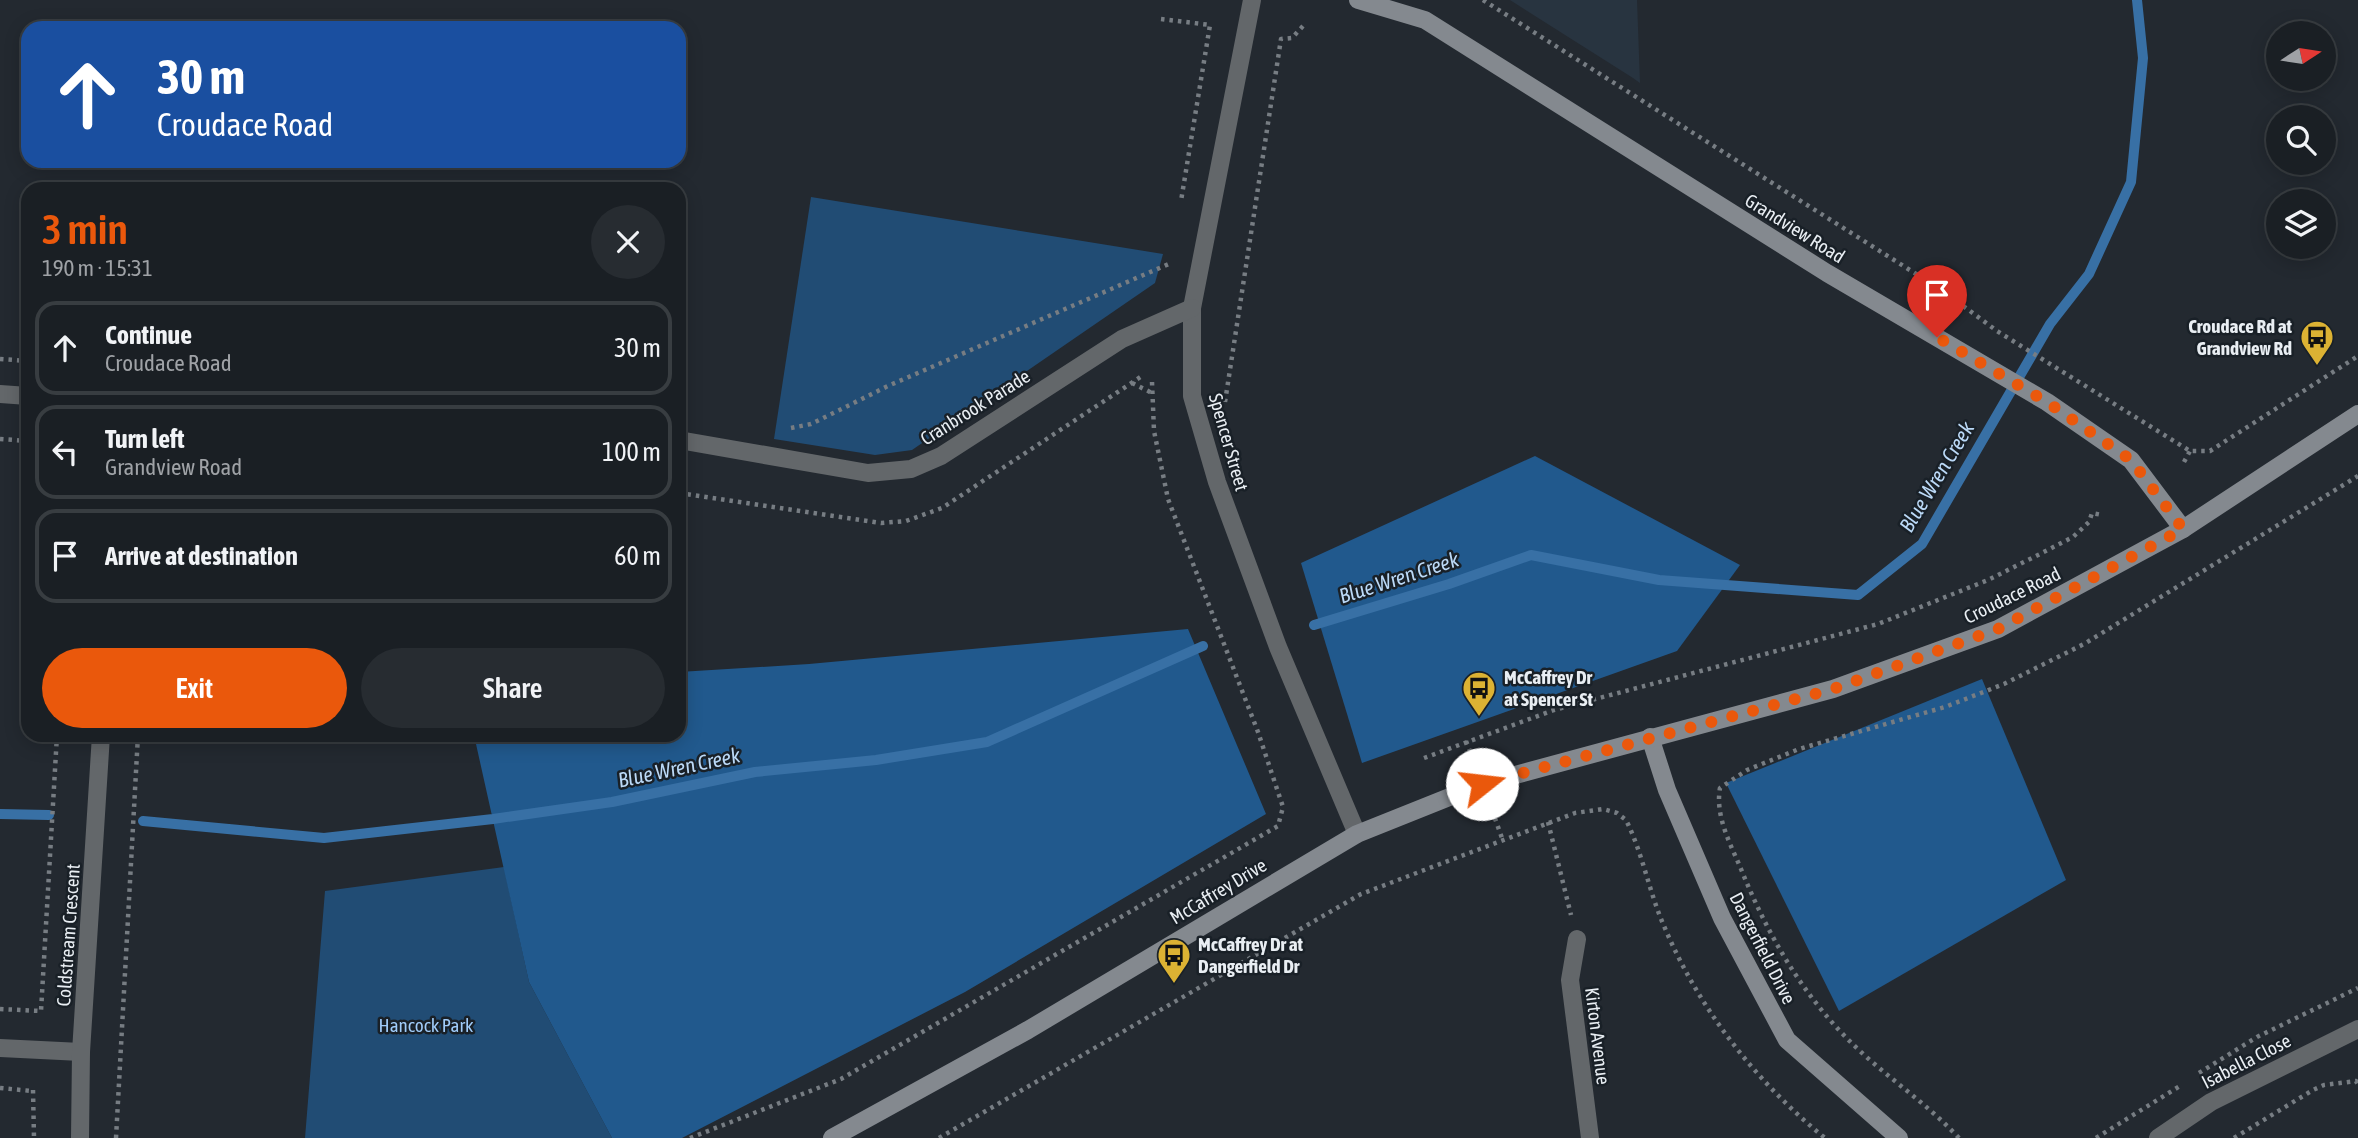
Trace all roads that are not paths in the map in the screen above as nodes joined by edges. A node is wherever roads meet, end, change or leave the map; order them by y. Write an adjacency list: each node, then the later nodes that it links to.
1 (1252, 0): 3 (street, Spencer Street)
2 (1358, 0): 8 (main road, Grandview Road)
3 (1192, 308): 7 (street, Cranbrook Parade); 11 (street, Spencer Street)
4 (0, 394): 5 (street)
5 (21, 396)
6 (2358, 414): 8 (main road, Croudace Road)
7 (686, 441)
8 (2183, 529): 9 (main road, Croudace Road)
9 (1650, 737): 11 (main road, McCaffrey Drive); 19 (main road, Dangerfield Drive)
10 (101, 742): 15 (street, Coldstream Crescent)
11 (1356, 834): 17 (main road, McCaffrey Drive)
12 (1577, 939): 18 (street, Kirton Avenue)
13 (2358, 1029): 20 (street, Isabella Close)
14 (0, 1048): 15 (street)
15 (81, 1052): 16 (street, Coldstream Crescent)
16 (80, 1138)
17 (832, 1138)
18 (1590, 1138)
19 (1899, 1138)
20 (2158, 1138)

